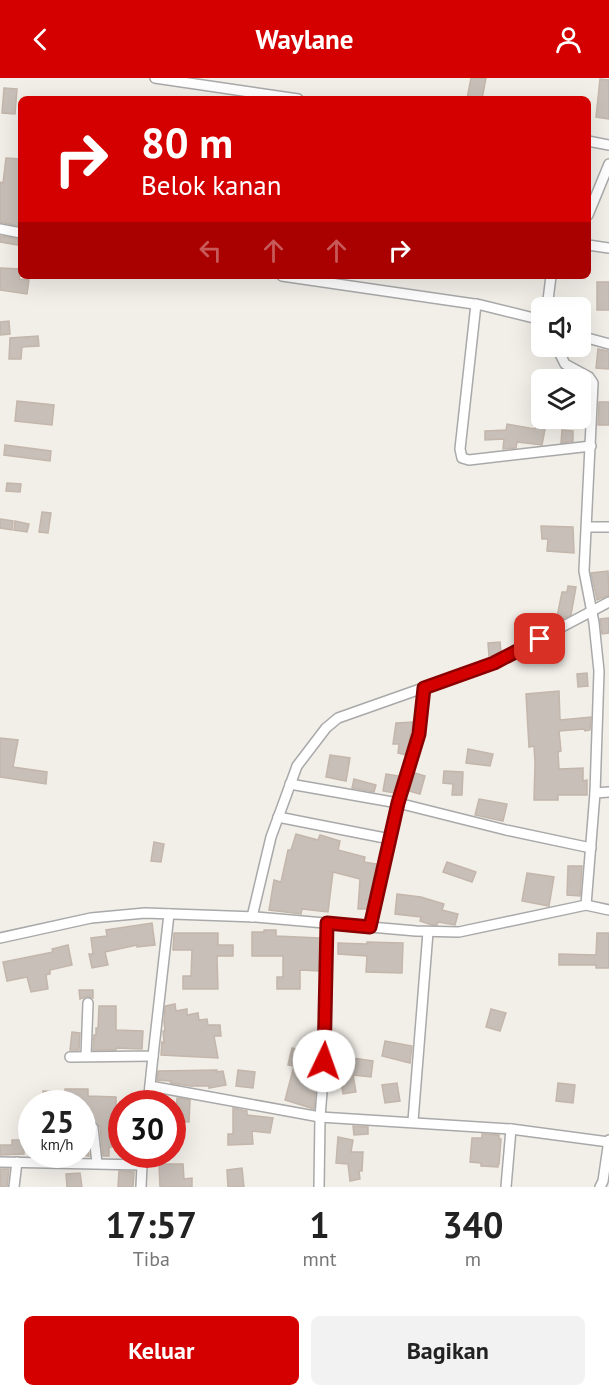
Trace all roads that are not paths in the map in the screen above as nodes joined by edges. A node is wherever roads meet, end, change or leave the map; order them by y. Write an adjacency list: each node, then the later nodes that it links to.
1 (154, 78): 2 (street)
2 (277, 96)
3 (591, 142): 4 (street)
4 (609, 145)
5 (609, 164): 6 (street)
6 (591, 208)
7 (0, 229): 8 (street)
8 (18, 232)
9 (591, 245): 10 (street)
10 (609, 248)
11 (303, 279): 14 (street)
12 (551, 279): 13 (street)
13 (548, 297)
14 (476, 304): 15 (street); 19 (street)
15 (531, 317)
16 (591, 339): 17 (street)
17 (609, 344)
18 (562, 357): 19 (street)
19 (591, 446): 20 (street)
20 (588, 527): 21 (street); 23 (street)
21 (609, 527)
22 (609, 602): 23 (street)
23 (591, 609): 24 (street); 25 (street)
24 (604, 671): 27 (street)
25 (424, 688): 26 (street); 29 (street)
26 (290, 784): 29 (street); 30 (street)
27 (595, 792): 28 (street); 32 (street)
28 (609, 792)
29 (398, 803): 31 (street); 32 (street)
30 (278, 817): 31 (street); 36 (street)
31 (390, 839): 38 (street)
32 (591, 848): 33 (street)
33 (586, 905): 34 (street); 39 (street)
34 (609, 910)
35 (169, 914): 36 (street); 40 (street); 43 (street)
36 (252, 917): 37 (street)
37 (327, 923): 38 (street); 47 (street)
38 (370, 927): 39 (street)
39 (428, 932): 48 (street)
40 (0, 938)
41 (88, 1003): 42 (street)
42 (86, 1056): 43 (street); 44 (street)
43 (153, 1056): 45 (street)
44 (70, 1057)
45 (150, 1086): 46 (street); 47 (street)
46 (150, 1090)
47 (320, 1117): 48 (street); 59 (street)
48 (413, 1121): 49 (street)
49 (511, 1129): 50 (street); 60 (street)
50 (609, 1141): 61 (street)
51 (96, 1154): 55 (street)
52 (0, 1162): 53 (street)
53 (17, 1162): 55 (street); 57 (street)
54 (108, 1162): 55 (street)
55 (97, 1163)
56 (142, 1168): 58 (street)
57 (14, 1187)
58 (141, 1187)
59 (319, 1187)
60 (506, 1187)
61 (600, 1187)

